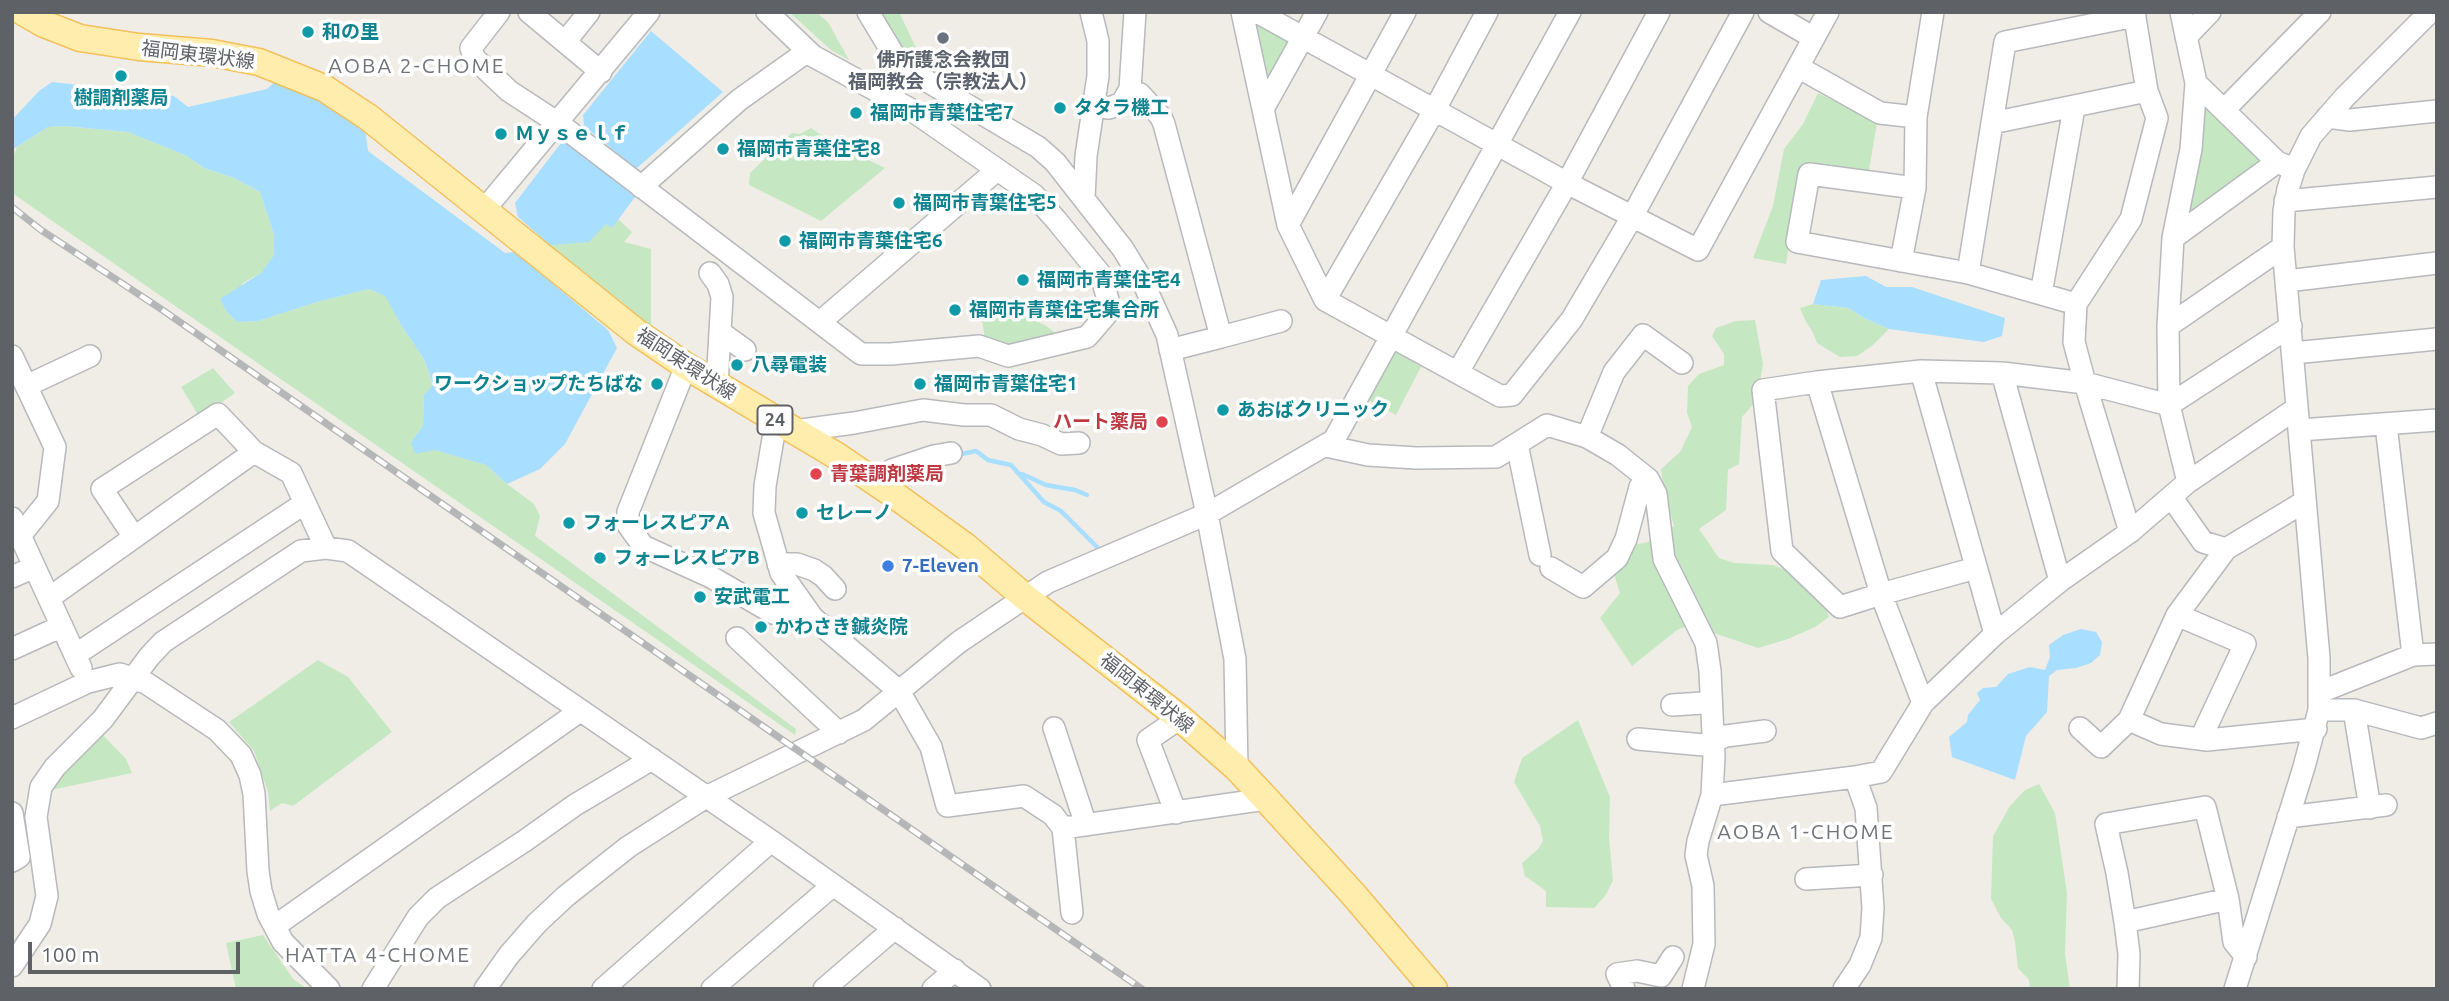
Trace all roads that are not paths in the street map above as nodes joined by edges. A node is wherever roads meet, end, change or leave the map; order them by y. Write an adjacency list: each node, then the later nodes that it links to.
1 (23, 12): 58 (main road, 福岡東環状線 / 24)
2 (499, 12): 47 (street)
3 (529, 12): 31 (street)
4 (589, 12): 31 (street)
5 (649, 12): 34 (street)
6 (767, 12): 32 (street)
7 (868, 12): 56 (street)
8 (1091, 12): 39 (street)
9 (1135, 12): 38 (street)
10 (1242, 12): 41 (street)
11 (1257, 12): 28 (street)
12 (1317, 12): 28 (street)
13 (1405, 12): 35 (street)
14 (1487, 12): 43 (street)
15 (1570, 12): 49 (street)
16 (1659, 12): 52 (street)
17 (1743, 12): 59 (street)
18 (1769, 12): 30 (street)
19 (1828, 12): 30 (street)
20 (1933, 12): 45 (street)
21 (2180, 12): 29 (street)
22 (2210, 12): 29 (street)
23 (2320, 12): 42 (street)
24 (2430, 12): 27 (street)
25 (2134, 14): 37 (street); 48 (street)
26 (2437, 30): 27 (street)
27 (2410, 32): 46 (street)
28 (1304, 37): 35 (street); 41 (street)
29 (2186, 37): 36 (street)
30 (1814, 38): 33 (street)
31 (565, 42): 34 (street)
32 (808, 51): 51 (street); 53 (street)
33 (1798, 67): 45 (street); 59 (street)
34 (601, 72): 47 (street)
35 (1371, 75): 43 (street); 60 (street)
36 (2196, 83): 42 (street); 61 (street)
37 (2147, 92): 40 (street); 70 (street)
38 (1127, 94): 39 (street); 76 (street)
39 (1092, 106): 56 (street)
40 (2074, 108): 48 (street); 68 (street)
41 (1263, 109): 60 (street)
42 (2224, 110): 50 (street)
43 (1434, 111): 49 (street); 69 (street)
44 (2437, 111): 46 (street)
45 (1916, 117): 55 (street)
46 (2327, 117): 50 (street)
47 (558, 123): 53 (street); 58 (street)
48 (1992, 123): 66 (street)
49 (1497, 145): 52 (street); 77 (street)
50 (2286, 166): 57 (street); 61 (street)
51 (997, 170): 72 (street); 72 (street)
52 (1567, 183): 59 (street); 87 (street)
53 (641, 187): 72 (street)
54 (2437, 187): 57 (street)
55 (1915, 188): 63 (street); 63 (street)
56 (1084, 199): 80 (street)
57 (2285, 201): 62 (street)
58 (484, 210): 85 (main road, 福岡東環状線 / 24)
59 (1632, 217): 87 (street)
60 (1288, 225): 69 (street)
61 (2173, 238): 73 (street)
62 (2283, 247): 67 (street); 73 (street)
63 (1901, 261): 66 (street)
64 (2437, 263): 67 (street)
65 (710, 273): 75 (street)
66 (1968, 273): 68 (street)
67 (2287, 281): 74 (street)
68 (2041, 294): 70 (street)
69 (1325, 300): 77 (street)
70 (2076, 304): 90 (street)
71 (1281, 321): 76 (street)
72 (820, 323)
73 (2168, 326): 93 (street)
74 (2291, 326): 81 (street); 93 (street)
75 (720, 332): 79 (street); 91 (street)
76 (1221, 337): 80 (street)
77 (1391, 337): 87 (street); 102 (street)
78 (2437, 339): 81 (street)
79 (745, 350)
80 (1170, 350): 111 (street)
81 (2293, 353): 94 (street)
82 (12, 356): 92 (street)
83 (90, 356): 92 (street)
84 (1682, 363): 99 (street)
85 (686, 366): 91 (main road, 福岡東環状線 / 24); 127 (street)
86 (1921, 371): 88 (street); 89 (street); 119 (street)
87 (1458, 372)
88 (2002, 373): 90 (street); 121 (street)
89 (1817, 382): 123 (street); 123 (street)
90 (2085, 383): 93 (street); 113 (street)
91 (717, 385): 97 (main road, 福岡東環状線 / 24)
92 (26, 386): 112 (street)
93 (2169, 405): 106 (street)
94 (2297, 408): 98 (street); 106 (street)
95 (2437, 420): 96 (street)
96 (2386, 425): 98 (street); 134 (street)
97 (785, 426): 100 (street); 107 (main road, 福岡東環状線 / 24); 117 (street)
98 (2300, 430): 109 (street)
99 (1587, 437): 101 (street); 105 (street)
100 (1079, 443)
101 (1517, 444): 102 (street); 105 (street)
102 (1326, 446): 111 (street)
103 (254, 452): 110 (street); 114 (street); 114 (street)
104 (951, 453): 107 (street)
105 (1648, 479): 138 (street)
106 (2188, 482): 108 (street)
107 (880, 485): 125 (main road, 福岡東環状線 / 24)
108 (2172, 498): 113 (street); 116 (street)
109 (2304, 502): 116 (street); 141 (street)
110 (305, 503): 115 (street); 133 (street)
111 (1207, 514): 125 (street); 156 (street)
112 (16, 527): 118 (street)
113 (2130, 532): 121 (street)
114 (134, 537): 124 (street)
115 (326, 548): 135 (street); 143 (street)
116 (2226, 549): 126 (street)
117 (778, 564): 122 (street); 127 (street)
118 (34, 567): 120 (street); 124 (street)
119 (1976, 568): 123 (street); 129 (street)
120 (12, 578)
121 (2060, 581): 129 (street)
122 (835, 589)
123 (1881, 594): 139 (street)
124 (49, 597): 128 (street)
125 (1026, 598): 137 (street); 145 (main road, 福岡東環状線 / 24)
126 (2177, 615): 146 (street); 152 (street)
127 (813, 618): 137 (street)
128 (62, 626): 131 (street); 133 (street)
129 (1995, 634): 139 (street)
130 (737, 638): 151 (street)
131 (12, 649)
132 (2437, 654): 134 (street)
133 (75, 655): 136 (street)
134 (2413, 655): 141 (street)
135 (133, 677): 136 (street); 174 (street); 178 (street)
136 (88, 682): 144 (street)
137 (900, 691): 151 (street); 165 (street)
138 (1711, 700): 140 (street); 154 (street)
139 (1923, 703): 157 (street)
140 (1672, 705)
141 (2318, 710): 142 (street); 152 (street); 163 (street)
142 (2354, 710): 147 (street); 163 (street)
143 (580, 711): 155 (street); 174 (street)
144 (12, 718)
145 (1180, 718): 156 (main road, 福岡東環状線 / 24); 162 (street)
146 (2129, 720): 149 (street); 152 (street)
147 (2437, 723)
148 (1054, 728): 164 (street)
149 (2080, 728)
150 (1765, 731): 154 (street)
151 (839, 733): 159 (street)
152 (2201, 738)
153 (1638, 739): 154 (street)
154 (1713, 743): 158 (street)
155 (652, 759): 159 (street); 181 (street)
156 (1237, 768): 160 (main road, 福岡東環状線 / 24)
157 (1855, 777): 158 (street); 168 (street)
158 (1712, 795): 190 (street)
159 (706, 797): 166 (street); 182 (street)
160 (1266, 799): 162 (street); 188 (main road, 福岡東環状線 / 24)
161 (12, 813): 167 (street)
162 (1176, 813): 164 (street)
163 (2288, 817): 177 (street)
164 (1086, 825): 165 (street)
165 (1063, 828): 172 (street)
166 (771, 841): 170 (street); 183 (street)
167 (12, 861)
168 (1872, 875): 169 (street); 191 (street)
169 (1806, 879)
170 (832, 886): 175 (street); 184 (street)
171 (2228, 899): 173 (street); 173 (street); 177 (street)
172 (1072, 913)
173 (2125, 922): 192 (street)
174 (275, 926): 180 (street)
175 (895, 928): 179 (street); 185 (street)
176 (1673, 957): 189 (street)
177 (2246, 957): 193 (street)
178 (12, 965)
179 (955, 971): 186 (street); 187 (street)
180 (329, 989)
181 (373, 989)
182 (485, 989)
183 (603, 989)
184 (712, 989)
185 (824, 989)
186 (933, 989)
187 (980, 989)
188 (1434, 989)
189 (1624, 989)
190 (1693, 989)
191 (1844, 989)
192 (2128, 989)
193 (2235, 989)

